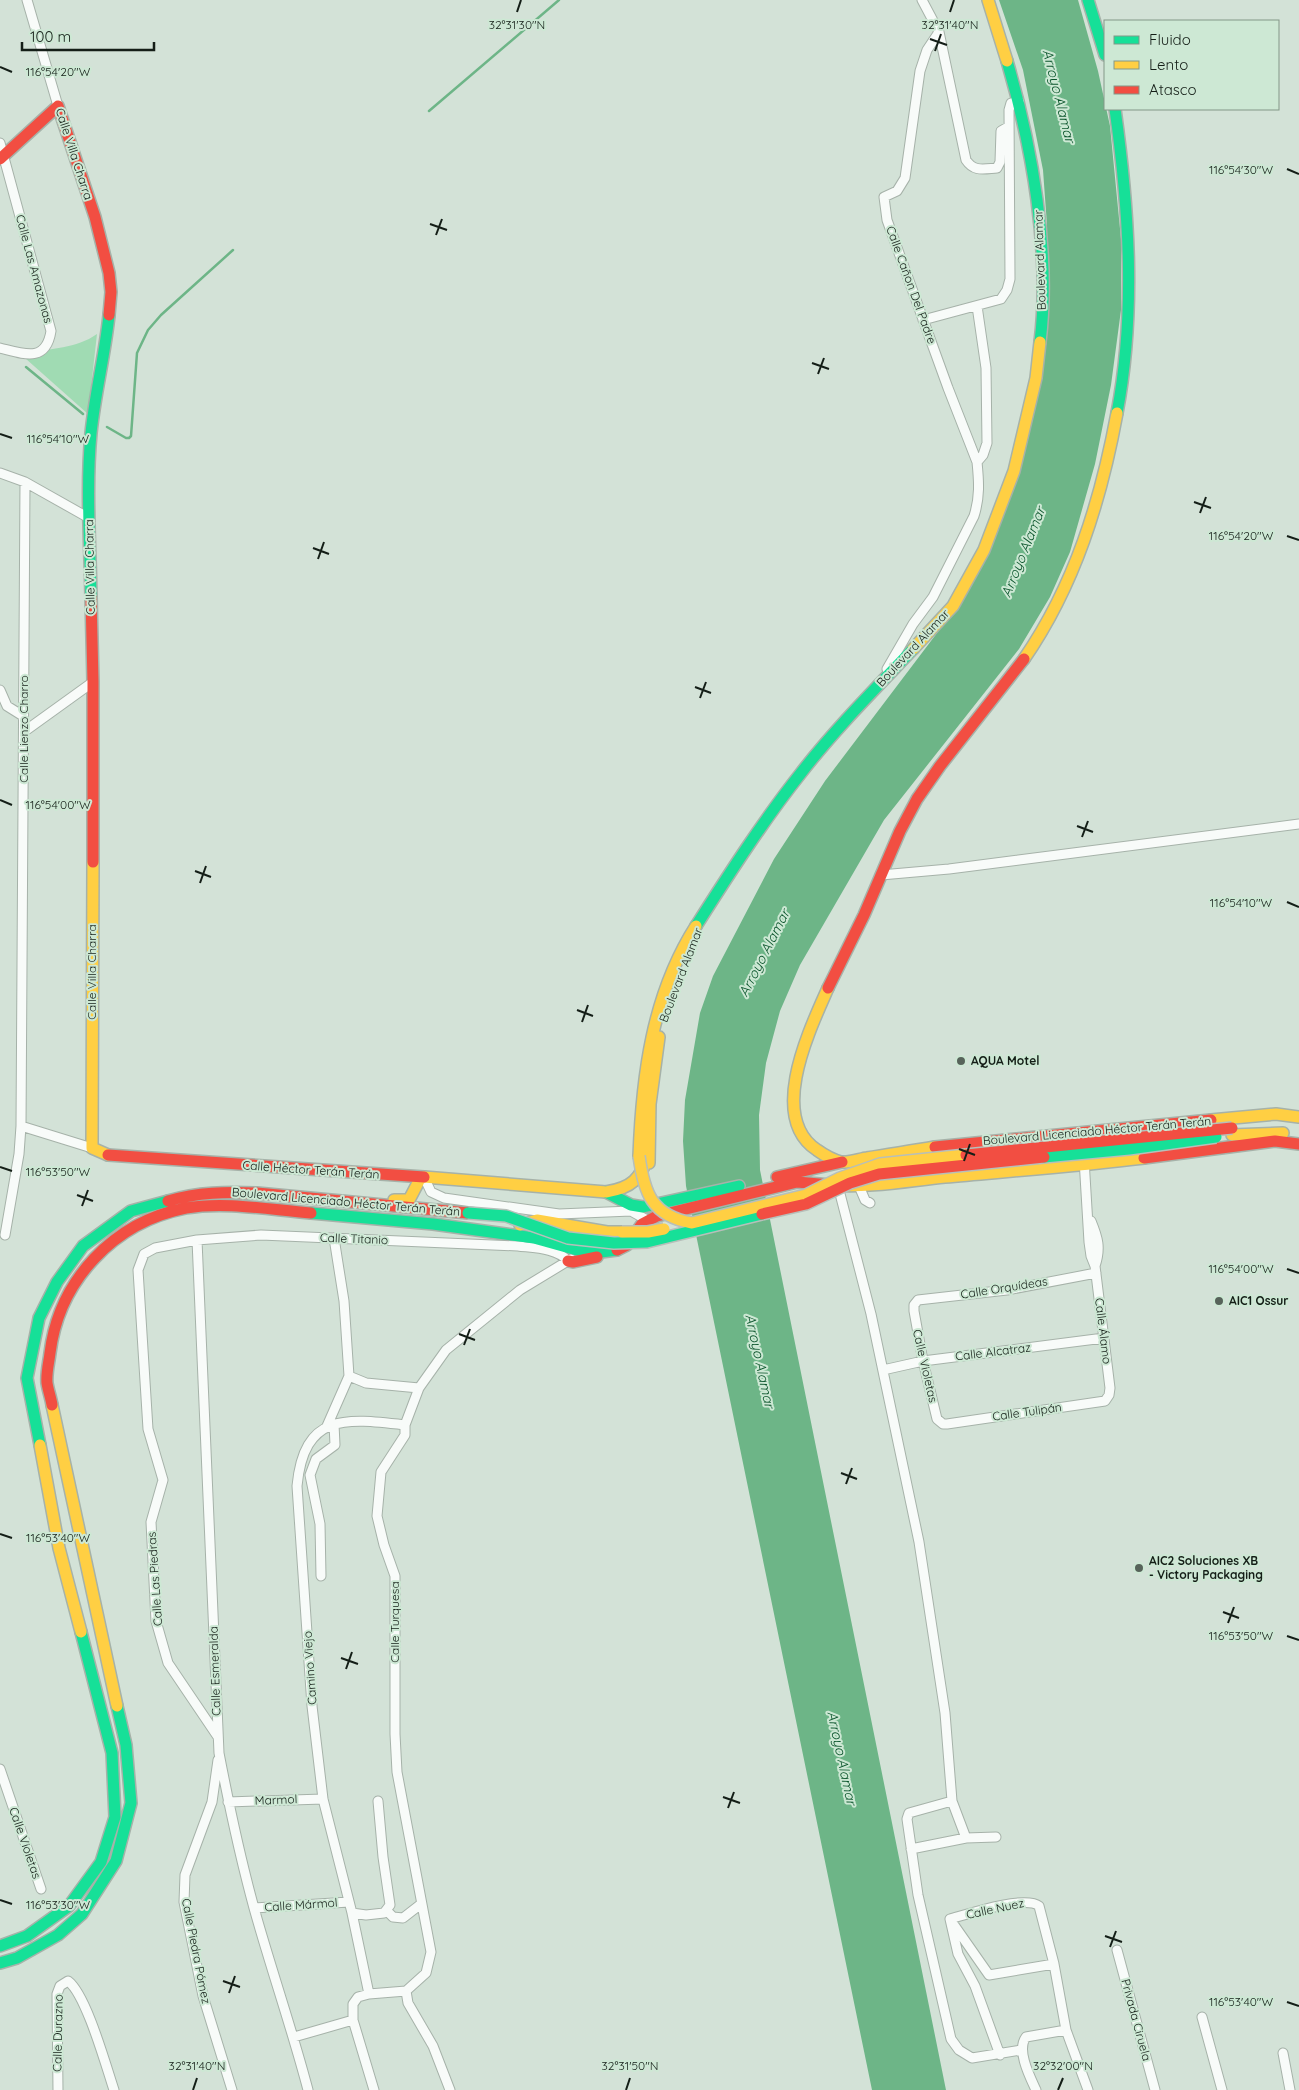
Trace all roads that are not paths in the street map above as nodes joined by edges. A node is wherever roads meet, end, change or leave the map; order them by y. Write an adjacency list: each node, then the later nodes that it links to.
1 (27, 0): 8 (street, Calle Villa Charra)
2 (922, 0): 5 (street)
3 (988, 0): 7 (main road, Boulevard Alamar)
4 (1088, 0): 6 (main road)
5 (939, 32): 10 (street); 14 (street, Calle Cañon Del Padre)
6 (1104, 52)
7 (1019, 100): 10 (street); 21 (main road, Boulevard Alamar)
8 (58, 106): 12 (main road); 19 (main road, Calle Villa Charra)
9 (1115, 110): 26 (main road)
10 (1008, 127): 13 (street)
11 (0, 143): 12 (street, Calle Las Amazonas)
12 (2, 158): 15 (street, Calle Las Amazonas)
13 (977, 306): 14 (street); 16 (street, Calle Cañon Del Padre)
14 (923, 320): 16 (street, Calle Cañon Del Padre)
15 (0, 348)
16 (977, 462): 21 (street, Calle Cañon Del Padre)
17 (0, 473): 18 (street)
18 (24, 482): 19 (street); 23 (street, Calle Lienzo Charro)
19 (89, 518): 20 (main road, Calle Villa Charra)
20 (93, 682): 24 (street); 34 (main road, Calle Villa Charra)
21 (876, 687): 35 (main road, Boulevard Alamar)
22 (0, 690): 23 (street)
23 (23, 716): 24 (street, Calle Lienzo Charro)
24 (25, 730): 29 (street, Calle Lienzo Charro)
25 (1299, 824): 26 (street)
26 (881, 875): 36 (main road)
27 (1299, 1117): 31 (main road, Boulevard Licenciado Héctor Terán Terán)
28 (1299, 1125): 30 (main road, Boulevard Licenciado Héctor Terán Terán)
29 (21, 1126): 34 (street, Calle Héctor Terán Terán); 52 (street, Calle Lienzo Charro)
30 (1232, 1132): 32 (main road, Boulevard Licenciado Héctor Terán Terán); 43 (main road, Boulevard Licenciado Héctor Terán Terán, bridge); 50 (main road, Boulevard Licenciado Héctor Terán Terán, bridge)
31 (1081, 1133): 36 (main road, Boulevard Licenciado Héctor Terán Terán); 37 (street, Calle Álamo)
32 (1299, 1134)
33 (1299, 1144): 37 (main road, Boulevard Licenciado Héctor Terán Terán)
34 (92, 1148): 38 (main road, Calle Héctor Terán Terán)
35 (644, 1155): 42 (main road, Calle Héctor Terán Terán); 45 (main road); 50 (main road, bridge)
36 (842, 1162): 39 (main road, Boulevard Licenciado Héctor Terán Terán)
37 (1085, 1165): 41 (main road, Boulevard Licenciado Héctor Terán Terán); 58 (street, Calle Álamo)
38 (424, 1177): 42 (main road, Calle Héctor Terán Terán); 43 (main road); 49 (street, Boulevard Licenciado Héctor Terán Terán)
39 (775, 1182): 40 (main road, Boulevard Licenciado Héctor Terán Terán); 48 (main road, Boulevard Licenciado Héctor Terán Terán)
40 (838, 1186): 41 (main road, Boulevard Licenciado Héctor Terán Terán); 46 (street)
41 (856, 1186): 44 (street); 46 (street)
42 (606, 1192): 47 (main road, Calle Héctor Terán Terán)
43 (339, 1202): 87 (main road, Boulevard Licenciado Héctor Terán Terán)
44 (870, 1203)
45 (663, 1204): 47 (main road, Boulevard Licenciado Héctor Terán Terán); 48 (main road, Boulevard Licenciado Héctor Terán Terán)
46 (844, 1205): 62 (street)
47 (635, 1206): 49 (main road)
48 (678, 1207): 49 (main road, Boulevard Licenciado Héctor Terán Terán)
49 (647, 1220): 55 (main road, Boulevard Licenciado Héctor Terán Terán); 57 (main road)
50 (692, 1223): 51 (main road, Boulevard Licenciado Héctor Terán Terán, bridge)
51 (496, 1233): 55 (main road, Boulevard Licenciado Héctor Terán Terán); 89 (main road, Boulevard Licenciado Héctor Terán Terán)
52 (4, 1234)
53 (334, 1238): 54 (street, Calle Titanio); 57 (street, Calle Titanio); 63 (street)
54 (197, 1240): 56 (street, Calle Titanio); 70 (street, Calle Esmeralda)
55 (585, 1251): 57 (street, Calle Turquesa)
56 (141, 1258): 70 (street, Calle Las Piedras)
57 (568, 1261): 64 (street, Calle Turquesa)
58 (1096, 1269): 59 (street, Calle Orquídeas); 60 (street, Calle Álamo)
59 (914, 1305): 61 (street, Calle Violetas)
60 (1104, 1338): 61 (street, Calle Alcatraz); 65 (street, Calle Álamo)
61 (923, 1361): 62 (street, Calle Alcatraz); 66 (street, Calle Violetas)
62 (883, 1370): 75 (street)
63 (349, 1376): 64 (street); 67 (street)
64 (419, 1388): 68 (street, Calle Turquesa)
65 (1109, 1396): 66 (street, Calle Tulipán)
66 (943, 1424)
67 (331, 1425): 68 (street); 69 (street); 73 (street, Camino Viejo)
68 (405, 1425): 82 (street, Calle Turquesa)
69 (321, 1576)
70 (218, 1737): 71 (street, Calle Esmeralda)
71 (219, 1753): 76 (street, Calle Esmeralda); 102 (street, Calle Piedra Pómez)
72 (0, 1769): 80 (street, Calle Violetas)
73 (323, 1799): 76 (street, Marmol); 81 (street, Camino Viejo)
74 (378, 1801): 84 (street)
75 (952, 1801): 78 (street); 79 (street)
76 (228, 1802): 83 (street, Calle Esmeralda)
77 (996, 1837): 78 (street)
78 (966, 1838): 79 (street)
79 (911, 1848): 98 (street)
80 (41, 1890)
81 (349, 1902): 83 (street, Calle Mármol); 85 (street, Camino Viejo)
82 (421, 1904): 84 (street); 91 (street, Calle Turquesa)
83 (254, 1908): 96 (street, Calle Esmeralda)
84 (388, 1910): 85 (street)
85 (352, 1913): 92 (street, Camino Viejo)
86 (950, 1919): 90 (street); 90 (street, Calle Nuez); 98 (street)
87 (0, 1946)
88 (1117, 1950): 108 (street, Privada Ciruela)
89 (0, 1963)
90 (1054, 1964): 95 (street)
91 (406, 1991): 92 (street); 105 (street)
92 (369, 1994): 94 (street)
93 (1202, 2017): 109 (street)
94 (353, 2020): 96 (street); 104 (street)
95 (1066, 2030): 97 (street); 107 (street)
96 (294, 2037): 103 (street, Calle Esmeralda)
97 (1022, 2050): 98 (street); 106 (street)
98 (1000, 2054)
99 (1283, 2054): 110 (street)
100 (58, 2090): 101 (street, Calle Durazno)
101 (114, 2090)
102 (232, 2090)
103 (308, 2090)
104 (374, 2090)
105 (450, 2090)
106 (1036, 2090)
107 (1088, 2090)
108 (1155, 2090)
109 (1222, 2090)
110 (1290, 2090)

